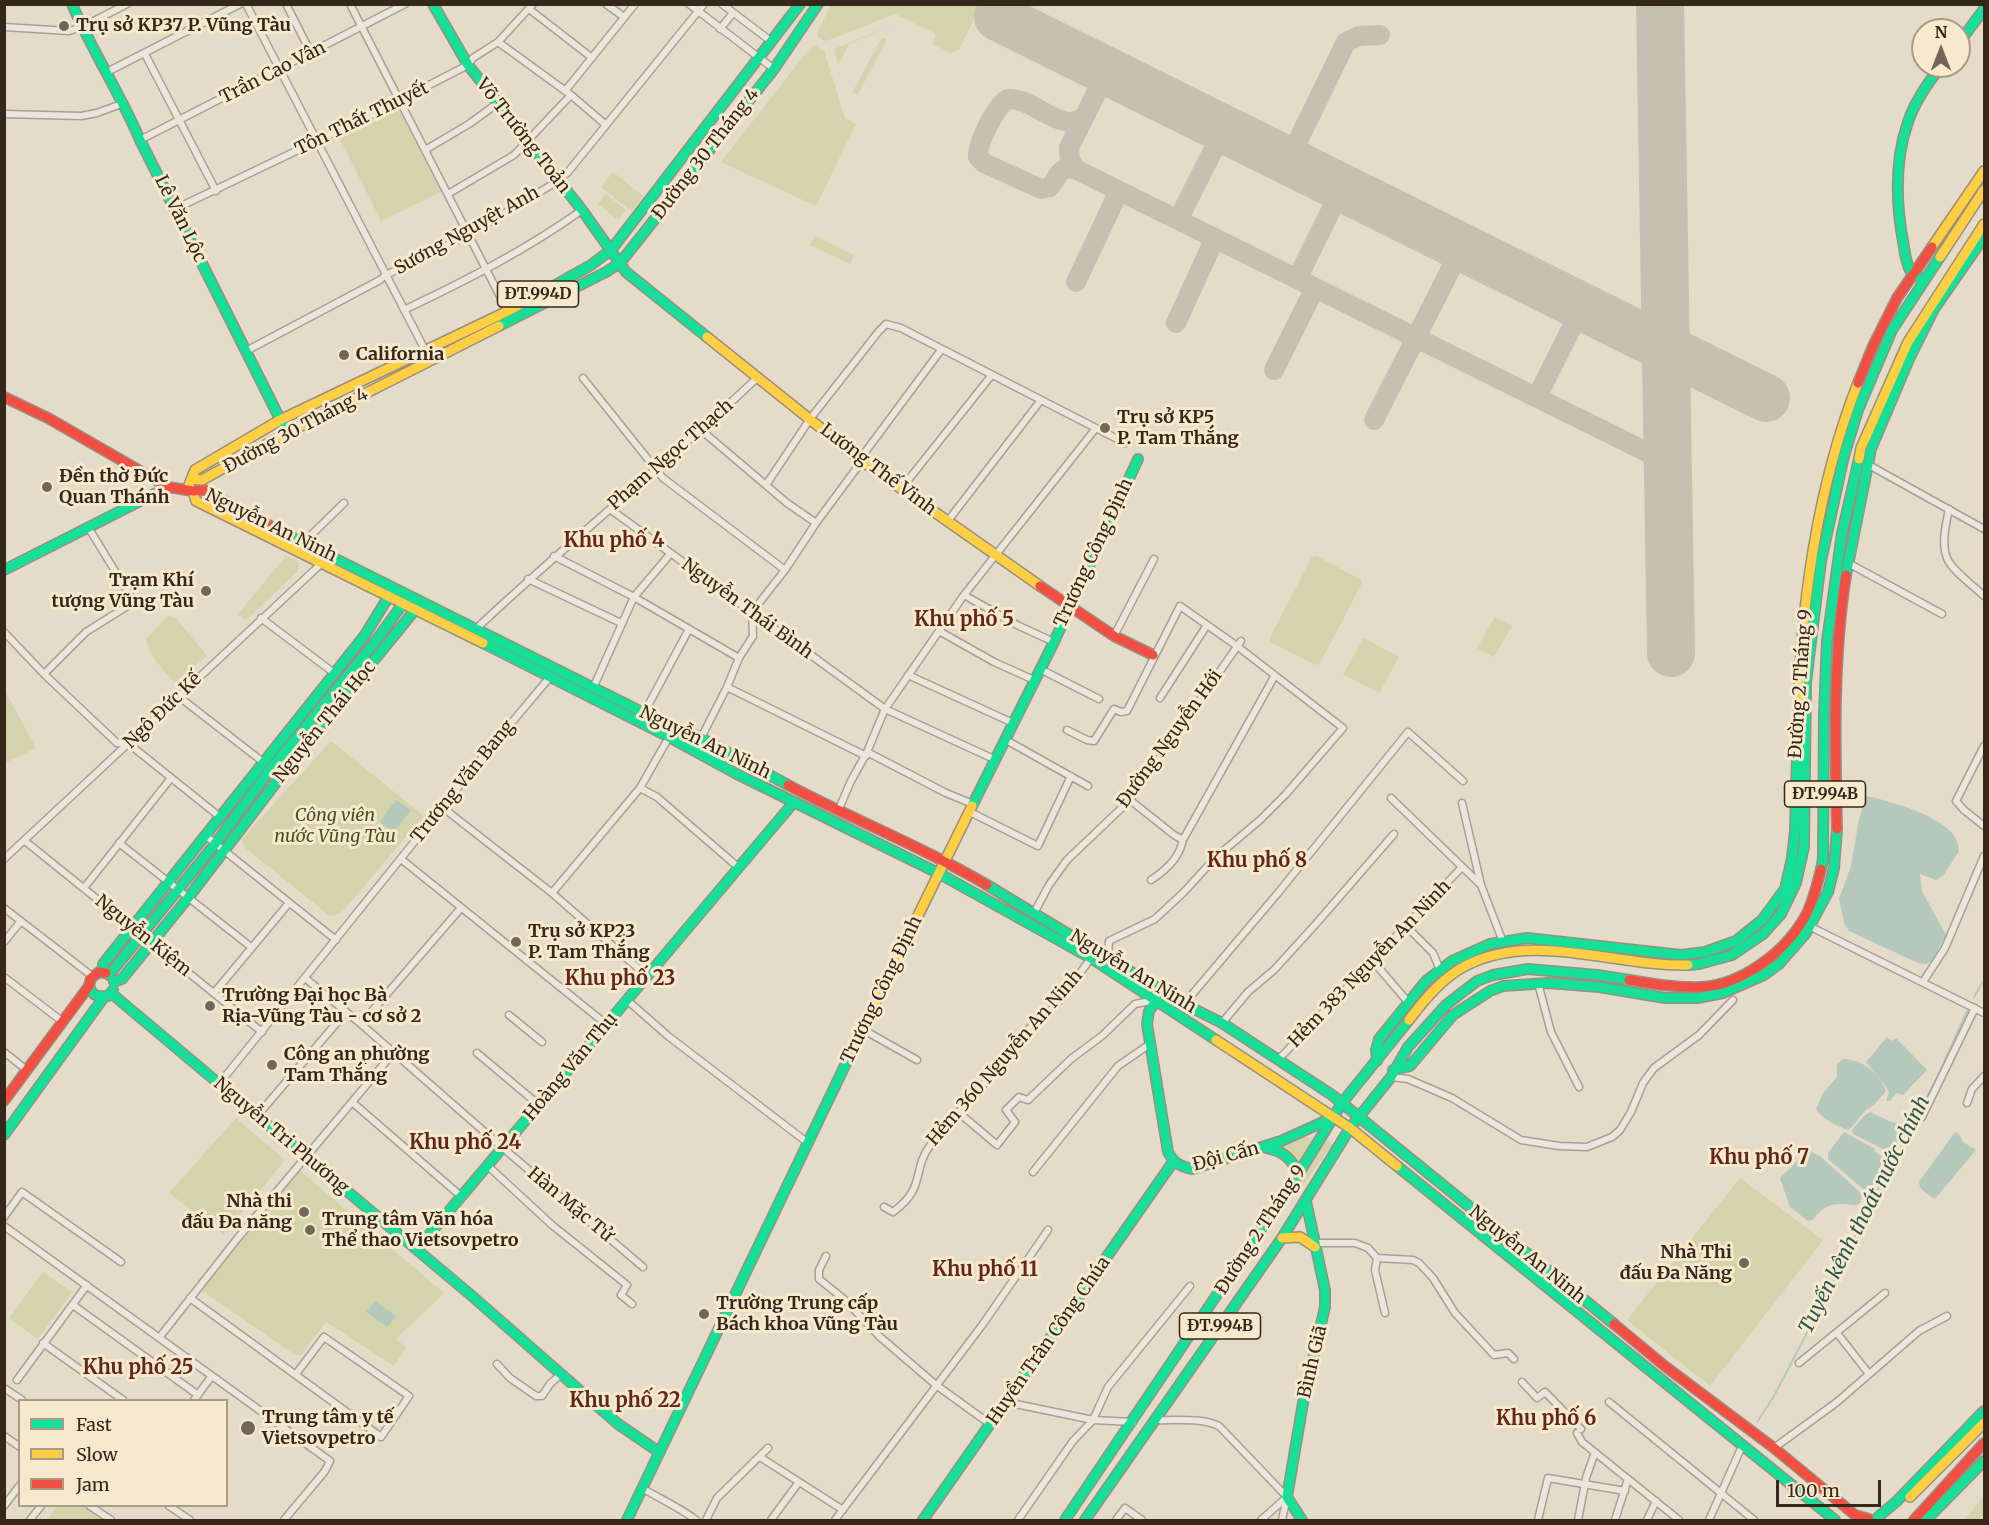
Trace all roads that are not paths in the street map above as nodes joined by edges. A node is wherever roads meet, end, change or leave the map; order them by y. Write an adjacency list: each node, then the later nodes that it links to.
1 (72, 4): 23 (main road, Lê Văn Lộc)
2 (127, 4): 23 (street)
3 (240, 4): 31 (street)
4 (246, 4): 35 (street)
5 (286, 4): 30 (street)
6 (350, 4): 25 (street)
7 (405, 4): 25 (street, Trần Cao Vân)
8 (434, 4): 34 (main road, Võ Trường Toản)
9 (606, 4): 20 (street)
10 (634, 4): 20 (street)
11 (689, 4): 18 (street)
12 (704, 4): 18 (street, Sương Nguyệt Anh)
13 (722, 4): 19 (street)
14 (800, 4): 21 (main road, Đường 30 Tháng 4 / ĐT.994D)
15 (818, 4): 27 (main road, Đường 30 Tháng 4 / ĐT.994D)
16 (531, 7): 28 (street, Tôn Thất Thuyết); 32 (street)
17 (1984, 9): 24 (main road)
18 (698, 11): 26 (street); 45 (street, Sương Nguyệt Anh)
19 (733, 13): 26 (street); 29 (street)
20 (624, 17): 32 (street)
21 (786, 24): 27 (main road); 29 (main road, Đường 30 Tháng 4 / ĐT.994D)
22 (4, 27): 23 (street)
23 (82, 27): 37 (main road, Lê Văn Lộc)
24 (1971, 27)
25 (362, 28): 30 (street, Trần Cao Vân); 40 (street)
26 (720, 29): 33 (street)
27 (800, 32): 36 (main road, Đường 30 Tháng 4 / ĐT.994D)
28 (498, 42): 34 (street, Tôn Thất Thuyết); 39 (street)
29 (772, 42): 33 (main road, Đường 30 Tháng 4 / ĐT.994D)
30 (311, 52): 35 (street, Trần Cao Vân)
31 (145, 54): 37 (street); 44 (street)
32 (591, 57): 39 (street)
33 (759, 58): 36 (street); 60 (main road, Đường 30 Tháng 4 / ĐT.994D)
34 (468, 66): 40 (street, Tôn Thất Thuyết); 42 (main road, Võ Trường Toản)
35 (279, 68): 44 (street, Trần Cao Vân); 47 (street)
36 (774, 69): 61 (main road, Đường 30 Tháng 4 / ĐT.994D)
37 (107, 72): 41 (main road, Lê Văn Lộc)
38 (1933, 78): 63 (main road)
39 (568, 93): 45 (street); 48 (street)
40 (399, 101): 47 (street, Tôn Thất Thuyết); 49 (street)
41 (124, 103): 43 (street); 46 (main road, Lê Văn Lộc)
42 (498, 103): 48 (main road, Võ Trường Toản); 49 (street)
43 (4, 114)
44 (179, 121): 46 (street, Trần Cao Vân); 53 (street)
45 (606, 125): 51 (street, Sương Nguyệt Anh)
46 (141, 140): 55 (main road, Lê Văn Lộc)
47 (317, 141): 53 (street, Tôn Thất Thuyết); 64 (street)
48 (528, 142): 51 (main road, Võ Trường Toản); 54 (street)
49 (425, 150): 54 (street)
50 (1984, 171): 63 (main road, Đường 2 Tháng 9 / ĐT.994B)
51 (558, 181): 56 (main road, Võ Trường Toản); 58 (street, Sương Nguyệt Anh)
52 (1984, 190): 65 (main road, Đường 2 Tháng 9 / ĐT.994B)
53 (216, 191): 55 (street, Tôn Thất Thuyết)
54 (448, 194): 58 (street)
55 (175, 209): 71 (main road, Lê Văn Lộc)
56 (582, 210): 60 (main road, Võ Trường Toản); 62 (street)
57 (1984, 224): 159 (main road, Đường 2 Tháng 9 / ĐT.994B)
58 (468, 235): 62 (street); 64 (street, Sương Nguyệt Anh)
59 (1984, 237): 87 (main road, Đường 2 Tháng 9 / ĐT.994B)
60 (611, 250): 61 (main road, Võ Trường Toản); 67 (main road, Đường 30 Tháng 4 / ĐT.994D)
61 (620, 263): 68 (main road, Đường 30 Tháng 4 / ĐT.994D); 74 (main road, Lương Thế Vinh)
62 (487, 270): 66 (street); 67 (street)
63 (1913, 274): 65 (main road); 158 (main road, Đường 2 Tháng 9 / ĐT.994B)
64 (386, 275): 66 (street); 71 (street, Sương Nguyệt Anh)
65 (1924, 281): 158 (main road, Đường 2 Tháng 9 / ĐT.994B)
66 (404, 310): 69 (street)
67 (508, 311): 68 (street); 69 (main road, Đường 30 Tháng 4 / ĐT.994D)
68 (513, 321): 77 (main road, Đường 30 Tháng 4 / ĐT.994D)
69 (425, 350): 75 (main road, Đường 30 Tháng 4 / ĐT.994D)
70 (941, 350): 72 (street); 79 (street); 86 (street)
71 (246, 351): 80 (main road, Lê Văn Lộc)
72 (991, 376): 78 (street); 92 (street)
73 (583, 378): 88 (street)
74 (756, 378): 79 (main road, Lương Thế Vinh); 82 (street, Phạm Ngọc Thạch)
75 (350, 386): 77 (main road); 80 (main road, Đường 30 Tháng 4 / ĐT.994D)
76 (4, 397): 91 (main road)
77 (356, 399): 83 (main road, Đường 30 Tháng 4 / ĐT.994D)
78 (1041, 400): 81 (street); 97 (street)
79 (810, 419): 86 (main road, Lương Thế Vinh); 90 (street)
80 (280, 420): 83 (main road, Lê Văn Lộc); 89 (main road, Đường 30 Tháng 4 / ĐT.994D)
81 (1096, 428): 84 (street); 104 (street)
82 (701, 430): 88 (street, Phạm Ngọc Thạch); 90 (street)
83 (287, 434): 89 (main road, Đường 30 Tháng 4 / ĐT.994D)
84 (1125, 443)
85 (1137, 459): 119 (main road, Trương Công Định)
86 (862, 461): 92 (main road, Lương Thế Vinh); 98 (street)
87 (1867, 464): 96 (street); 107 (main road, Đường 2 Tháng 9 / ĐT.994B)
88 (656, 469): 95 (street, Phạm Ngọc Thạch); 109 (street)
89 (193, 479): 93 (main road, Nguyễn An Ninh)
90 (766, 485): 98 (street)
91 (168, 487): 93 (main road); 99 (main road)
92 (901, 489): 97 (main road, Lương Thế Vinh)
93 (189, 490): 101 (main road, Nguyễn An Ninh); 106 (main road, Nguyễn An Ninh)
94 (344, 503): 101 (street)
95 (610, 509): 102 (street, Nguyễn Thái Bình); 103 (street, Phạm Ngọc Thạch)
96 (1949, 509): 100 (street); 115 (street)
97 (947, 522): 104 (main road, Lương Thế Vinh)
98 (816, 523): 109 (street)
99 (88, 527): 108 (main road); 140 (street)
100 (1984, 529)
101 (304, 542): 111 (main road, Nguyễn An Ninh)
102 (671, 553): 116 (street); 121 (street, Nguyễn Thái Bình)
103 (555, 556): 110 (street, Phạm Ngọc Thạch); 116 (street)
104 (996, 556): 113 (street); 119 (main road, Lương Thế Vinh)
105 (1154, 559): 131 (street)
106 (322, 563): 114 (main road, Nguyễn An Ninh); 123 (street, Ngô Đức Kế)
107 (1848, 563): 122 (street); 160 (main road, Đường 2 Tháng 9 / ĐT.994B)
108 (4, 570)
109 (785, 570): 121 (street)
110 (528, 579): 124 (street); 126 (street, Phạm Ngọc Thạch)
111 (394, 586): 112 (main road, Nguyễn An Ninh); 114 (main road, Nguyễn Thái Học)
112 (410, 594): 117 (main road, Nguyễn An Ninh); 118 (main road, Nguyễn Thái Học)
113 (964, 595): 128 (street); 133 (street)
114 (389, 596): 118 (main road, Nguyễn An Ninh); 130 (main road, Nguyễn Thái Học)
115 (1984, 596)
116 (634, 597): 124 (street); 127 (street)
117 (422, 600): 120 (main road, Nguyễn Thái Học); 126 (main road, Nguyễn An Ninh)
118 (404, 603): 120 (main road, Nguyễn An Ninh); 132 (main road, Nguyễn Thái Học)
119 (1070, 607): 131 (main road, Lương Thế Vinh); 133 (main road, Trương Công Định)
120 (416, 609): 135 (main road, Nguyễn Thái Học); 142 (main road, Nguyễn An Ninh)
121 (752, 612): 137 (street); 150 (street, Nguyễn Thái Bình)
122 (1942, 614)
123 (261, 618): 139 (street); 147 (street, Ngô Đức Kế)
124 (621, 624): 145 (street)
125 (1207, 625): 134 (street); 136 (street); 148 (street)
126 (477, 628): 145 (main road, Nguyễn An Ninh)
127 (689, 629): 137 (street); 151 (street)
128 (939, 631): 141 (street); 144 (street)
129 (4, 632): 140 (street)
130 (365, 635): 132 (main road); 139 (main road, Nguyễn Thái Học)
131 (1114, 636): 136 (main road, Lương Thế Vinh)
132 (375, 642): 135 (main road); 178 (main road, Nguyễn Thái Học)
133 (1054, 642): 138 (main road, Trương Công Định)
134 (1239, 644): 143 (street); 171 (street, Đường Nguyễn Hới)
135 (384, 648): 180 (main road, Nguyễn Thái Học)
136 (1154, 655): 153 (street)
137 (739, 658): 146 (street)
138 (1040, 669): 144 (main road, Trương Công Định); 149 (street)
139 (334, 673): 164 (main road, Nguyễn Thái Học)
140 (44, 674): 157 (street)
141 (908, 675): 150 (street); 152 (street)
142 (550, 677): 154 (main road, Nguyễn An Ninh); 174 (street, Trương Văn Bang)
143 (1275, 677): 183 (street); 216 (street)
144 (1034, 680): 152 (main road, Trương Công Định)
145 (594, 686): 151 (main road, Nguyễn An Ninh)
146 (727, 687): 155 (street); 162 (street)
147 (178, 696): 157 (street, Ngô Đức Kế); 164 (street)
148 (1160, 698)
149 (1099, 699)
150 (885, 710): 162 (street); 163 (street, Nguyễn Thái Bình)
151 (644, 713): 155 (main road, Nguyễn An Ninh)
152 (1013, 723): 156 (main road, Trương Công Định)
153 (1067, 730)
154 (669, 737): 169 (street); 172 (main road, Nguyễn An Ninh)
155 (701, 738): 176 (main road, Nguyễn An Ninh)
156 (1006, 740): 163 (main road, Trương Công Định); 165 (street)
157 (129, 744): 166 (street); 184 (street, Ngô Đức Kế)
158 (1800, 744): 159 (main road); 213 (main road, Đường 2 Tháng 9 / ĐT.994B); 253 (main road, Đường 2 Tháng 9 / ĐT.994B)
159 (1824, 745): 160 (main road); 255 (main road, Đường 2 Tháng 9 / ĐT.994B)
160 (1836, 745): 208 (main road, Đường 2 Tháng 9 / ĐT.994B)
161 (1984, 746): 179 (street)
162 (866, 754): 175 (street); 176 (street)
163 (996, 760): 175 (main road, Trương Công Định)
164 (263, 762): 177 (main road, Nguyễn Thái Học)
165 (1071, 776): 168 (street); 175 (street)
166 (171, 778): 177 (street); 185 (street)
167 (1463, 781): 235 (street)
168 (1088, 786)
169 (640, 789): 192 (street); 200 (street)
170 (1391, 798): 193 (street)
171 (1130, 800): 183 (street); 205 (street, Đường Nguyễn Hới)
172 (795, 802): 192 (main road, Hoàng Văn Thụ); 194 (main road, Nguyễn An Ninh)
173 (1462, 803): 197 (street)
174 (442, 807): 190 (street, Trương Văn Bang); 200 (street)
175 (971, 808): 191 (main road, Trương Công Định)
176 (838, 811): 191 (main road, Nguyễn An Ninh)
177 (220, 818): 178 (main road); 182 (main road, Nguyễn Thái Học)
178 (230, 825): 180 (main road); 186 (main road, Nguyễn Thái Học)
179 (1984, 826)
180 (239, 832): 187 (main road, Nguyễn Thái Học)
181 (1394, 834): 241 (street)
182 (206, 836): 186 (street); 196 (main road, Nguyễn Thái Học)
183 (1183, 838): 195 (street)
184 (25, 841): 189 (street, Ngô Đức Kế); 198 (street, Nguyễn Kiệm)
185 (119, 843): 196 (street); 198 (street)
186 (215, 844): 187 (street); 199 (main road, Nguyễn Thái Học)
187 (225, 851): 201 (main road, Nguyễn Thái Học); 202 (street)
188 (1984, 856): 225 (street)
189 (4, 859)
190 (401, 859): 204 (street); 211 (street, Trương Văn Bang)
191 (945, 860): 194 (main road, Trương Công Định); 205 (main road, Nguyễn An Ninh)
192 (738, 867): 222 (main road, Hoàng Văn Thụ)
193 (1462, 867): 197 (street); 207 (street, Hẻm 383 Nguyễn An Ninh)
194 (940, 874): 217 (main road, Nguyễn An Ninh); 244 (main road, Trương Công Định)
195 (1151, 880)
196 (169, 882): 199 (street); 209 (main road, Nguyễn Thái Học)
197 (1481, 885): 213 (street)
198 (84, 888): 209 (street, Nguyễn Kiệm)
199 (178, 890): 201 (street); 210 (main road, Nguyễn Thái Học)
200 (552, 893): 222 (street)
201 (188, 898): 214 (main road, Nguyễn Thái Học); 215 (street)
202 (289, 903): 211 (street); 215 (street)
203 (4, 908): 206 (street)
204 (461, 908): 242 (street); 243 (street)
205 (1034, 913): 216 (main road, Nguyễn An Ninh)
206 (21, 921): 212 (street); 220 (street)
207 (1406, 926): 218 (street, Hẻm 383 Nguyễn An Ninh); 219 (street)
208 (1809, 926): 225 (street); 226 (main road, Đường 2 Tháng 9 / ĐT.994B)
209 (132, 927): 210 (street, Nguyễn Kiệm); 221 (main road, Nguyễn Thái Học)
210 (142, 935): 214 (street, Nguyễn Kiệm); 221 (main road, Nguyễn Thái Học)
211 (336, 940): 224 (street, Trương Văn Bang)
212 (4, 942)
213 (1503, 942): 219 (main road, Đường 2 Tháng 9 / ĐT.994B)
214 (151, 943): 221 (main road, Nguyễn Thái Học); 229 (street, Nguyễn Kiệm)
215 (251, 947): 229 (street)
216 (1108, 957): 228 (main road, Nguyễn An Ninh)
217 (1091, 958): 231 (main road, Nguyễn An Ninh); 264 (street, Hẻm 360 Nguyễn An Ninh)
218 (1372, 960): 234 (street); 252 (street, Hẻm 383 Nguyễn An Ninh)
219 (1440, 970): 234 (main road, Đường 2 Tháng 9 / ĐT.994B)
220 (92, 976): 221 (main road); 227 (main road)
221 (108, 976): 230 (main road)
222 (647, 976): 232 (main road, Hoàng Văn Thụ)
223 (4, 977): 240 (street)
224 (305, 978): 237 (street, Hàn Mặc Tử); 245 (street, Trương Văn Bang)
225 (1923, 982): 236 (street)
226 (1538, 983): 255 (main road, Đường 2 Tháng 9 / ĐT.994B); 258 (street)
227 (89, 986): 230 (main road, Nguyễn Tri Phương); 240 (main road)
228 (1163, 991): 231 (main road); 235 (main road, Nguyễn An Ninh)
229 (214, 993): 245 (street, Nguyễn Kiệm)
230 (107, 995): 257 (main road, Nguyễn Tri Phương); 270 (main road)
231 (1156, 999): 247 (main road, Đội Cấn); 264 (street); 266 (main road, Nguyễn An Ninh)
232 (627, 1000): 243 (main road, Hoàng Văn Thụ); 271 (street)
233 (1733, 1000): 255 (street)
234 (1408, 1002): 253 (main road, Đường 2 Tháng 9 / ĐT.994B)
235 (1184, 1004): 241 (main road, Nguyễn An Ninh)
236 (1975, 1008): 238 (street); 268 (street)
237 (346, 1012): 242 (street, Hàn Mặc Tử); 265 (street)
238 (1984, 1013)
239 (509, 1015): 246 (street)
240 (63, 1022): 254 (main road)
241 (1222, 1023): 252 (main road, Nguyễn An Ninh)
242 (362, 1024): 249 (street, Hàn Mặc Tử)
243 (606, 1024): 263 (main road, Hoàng Văn Thụ)
244 (862, 1029): 251 (street); 271 (main road, Trương Công Định)
245 (262, 1032): 257 (street, Trương Văn Bang)
246 (542, 1042)
247 (1150, 1044): 275 (main road, Đội Cấn); 277 (street)
248 (4, 1052): 254 (street)
249 (394, 1052): 260 (street); 272 (street, Hàn Mặc Tử)
250 (477, 1053): 263 (street)
251 (917, 1060)
252 (1278, 1060): 262 (main road, Nguyễn An Ninh)
253 (1377, 1061): 255 (main road); 262 (main road, Đường 2 Tháng 9 / ĐT.994B)
254 (28, 1071): 259 (main road)
255 (1392, 1073): 267 (main road, Đường 2 Tháng 9 / ĐT.994B)
256 (1984, 1076): 261 (street)
257 (219, 1084): 265 (main road, Nguyễn Tri Phương)
258 (1579, 1088)
259 (4, 1101)
260 (352, 1101): 274 (street); 279 (street)
261 (1967, 1103)
262 (1342, 1104): 266 (main road, Đường 2 Tháng 9 / ĐT.994B); 267 (main road, Nguyễn An Ninh)
263 (539, 1105): 272 (main road, Hoàng Văn Thụ)
264 (958, 1112): 281 (street, Hẻm 360 Nguyễn An Ninh)
265 (257, 1116): 274 (main road, Nguyễn Tri Phương)
266 (1334, 1117): 269 (main road, Nguyễn An Ninh); 273 (main road, Đội Cấn); 278 (main road, Đường 2 Tháng 9 / ĐT.994B)
267 (1358, 1117): 269 (main road, Đường 2 Tháng 9 / ĐT.994B); 306 (main road, Nguyễn An Ninh)
268 (1922, 1117)
269 (1350, 1128): 280 (main road, Đường 2 Tháng 9 / ĐT.994B); 311 (main road, Nguyễn An Ninh)
270 (4, 1135)
271 (808, 1143): 333 (main road, Trương Công Định)
272 (503, 1148): 276 (main road, Hoàng Văn Thụ); 291 (street, Hàn Mặc Tử)
273 (1265, 1148): 275 (main road, Đội Cấn); 278 (main road)
274 (305, 1157): 287 (main road, Nguyễn Tri Phương); 295 (street)
275 (1173, 1162): 319 (main road, Huyền Trân Công Chúa)
276 (488, 1166): 279 (main road, Hoàng Văn Thụ); 296 (street)
277 (1034, 1172)
278 (1298, 1175): 324 (main road, Đường 2 Tháng 9 / ĐT.994B)
279 (462, 1197): 287 (main road, Hoàng Văn Thụ)
280 (1306, 1201): 285 (main road, Đường 2 Tháng 9 / ĐT.994B); 286 (main road, Bình Giã)
281 (884, 1208)
282 (4, 1217): 290 (street)
283 (4, 1226): 292 (street)
284 (1048, 1230): 314 (street)
285 (1282, 1238): 286 (main road); 323 (main road, Đường 2 Tháng 9 / ĐT.994B)
286 (1315, 1245): 289 (street); 344 (main road, Bình Giã)
287 (417, 1249): 308 (main road, Nguyễn Tri Phương)
288 (826, 1256): 314 (street)
289 (1377, 1258): 298 (street); 303 (street)
290 (121, 1262)
291 (643, 1267)
292 (87, 1286): 297 (street); 301 (street)
293 (1190, 1286): 322 (street)
294 (1885, 1293): 300 (street)
295 (190, 1298): 301 (street); 307 (street)
296 (632, 1304)
297 (73, 1305): 302 (street); 316 (street)
298 (1385, 1313)
299 (1947, 1316): 309 (street)
300 (1837, 1333): 304 (street); 309 (street)
301 (159, 1338): 310 (street)
302 (44, 1343): 312 (street); 318 (street)
303 (1514, 1359)
304 (1799, 1363)
305 (497, 1364): 308 (street)
306 (1666, 1367): 311 (main road); 332 (main road, Nguyễn An Ninh)
307 (296, 1374): 307 (street)
308 (561, 1374): 333 (main road, Nguyễn Tri Phương)
309 (1869, 1374): 332 (street)
310 (211, 1377): 316 (street); 356 (street)
311 (1658, 1377): 329 (main road, Nguyễn An Ninh)
312 (17, 1380)
313 (1522, 1382): 334 (street)
314 (936, 1385): 326 (street); 350 (street)
315 (4, 1388): 317 (street)
316 (196, 1398)
317 (19, 1399)
318 (120, 1399)
319 (1006, 1402): 322 (street); 326 (main road, Huyền Trân Công Chúa)
320 (1609, 1402): 343 (street)
321 (1984, 1411): 351 (main road)
322 (1093, 1420): 324 (street); 363 (street)
323 (1154, 1420): 324 (main road); 344 (street); 365 (main road, Đường 2 Tháng 9 / ĐT.994B)
324 (1134, 1422): 364 (main road, Đường 2 Tháng 9 / ĐT.994B)
325 (1984, 1423): 351 (main road)
326 (990, 1424): 362 (main road, Huyền Trân Công Chúa)
327 (4, 1436): 330 (street)
328 (1984, 1443): 378 (main road)
329 (1743, 1444): 343 (street); 377 (main road, Nguyễn An Ninh)
330 (18, 1446)
331 (768, 1448): 335 (street)
332 (1774, 1448): 351 (main road, Nguyễn An Ninh)
333 (659, 1452): 341 (main road, Trương Công Định)
334 (1595, 1452): 337 (street); 339 (street)
335 (760, 1457): 338 (street); 359 (street)
336 (1984, 1461): 379 (main road)
337 (1628, 1479): 342 (street); 345 (street)
338 (799, 1482): 350 (street); 360 (street)
339 (1585, 1485): 342 (street); 352 (street); 371 (street)
340 (18, 1488): 346 (street)
341 (642, 1488): 357 (main road, Trương Công Định); 358 (street)
342 (1625, 1491): 372 (street)
343 (1722, 1493): 375 (street); 376 (street)
344 (1287, 1497): 368 (street); 369 (street); 370 (main road)
345 (1656, 1501): 373 (street); 374 (street)
346 (4, 1506)
347 (40, 1507): 353 (street)
348 (91, 1507): 354 (street)
349 (170, 1507): 355 (street)
350 (843, 1510): 361 (street)
351 (1879, 1519)
352 (1538, 1520)
353 (30, 1521)
354 (111, 1521)
355 (190, 1521)
356 (284, 1521)
357 (627, 1521)
358 (696, 1521)
359 (706, 1521)
360 (771, 1521)
361 (835, 1521)
362 (923, 1521)
363 (1018, 1521)
364 (1065, 1521)
365 (1085, 1521)
366 (1116, 1521): 367 (street)
367 (1142, 1521)
368 (1261, 1521)
369 (1282, 1521)
370 (1302, 1521)
371 (1578, 1521)
372 (1615, 1521)
373 (1647, 1521)
374 (1679, 1521)
375 (1709, 1521)
376 (1754, 1521)
377 (1835, 1521)
378 (1914, 1521)
379 (1926, 1521)

